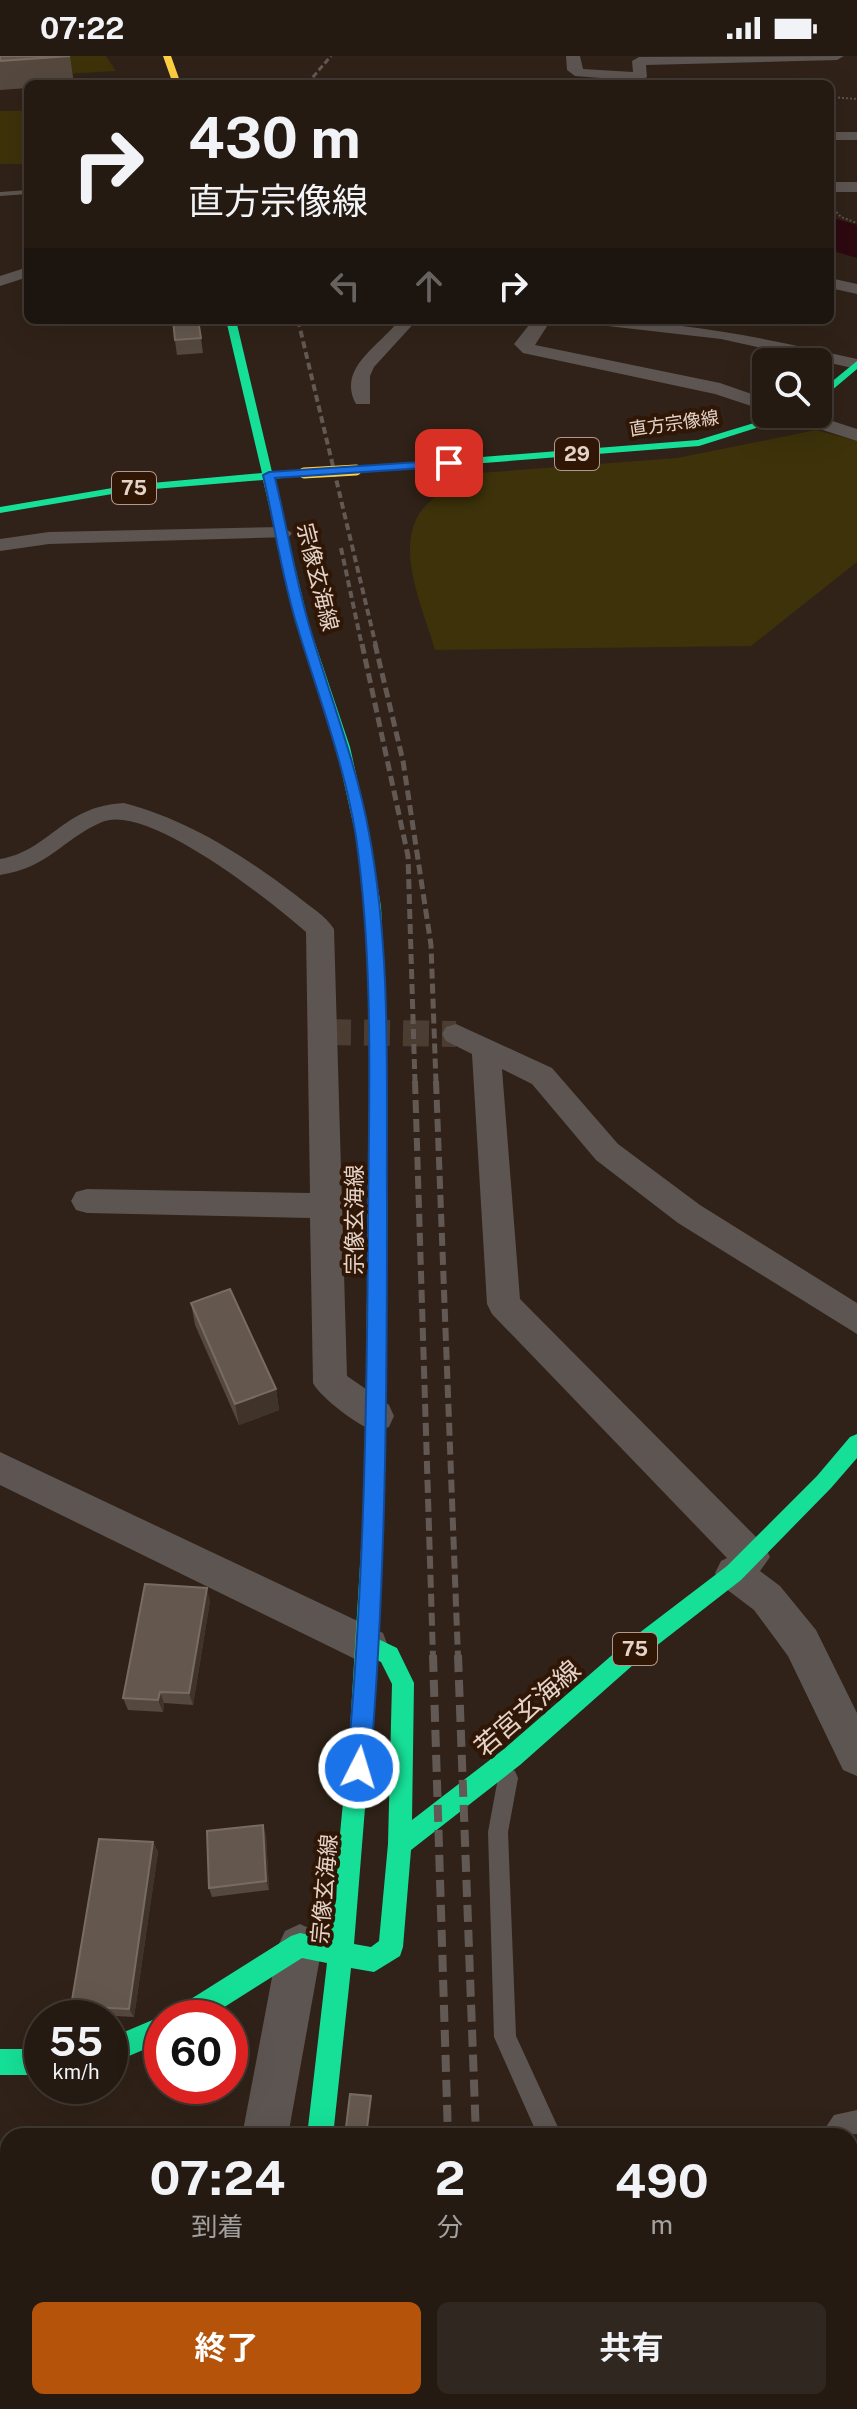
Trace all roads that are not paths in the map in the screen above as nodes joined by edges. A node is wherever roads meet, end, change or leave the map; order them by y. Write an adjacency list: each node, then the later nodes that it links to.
1 (167, 56): 5 (main road)
2 (573, 56): 3 (street)
3 (724, 56): 4 (street)
4 (837, 56)
5 (176, 80)
6 (834, 136): 7 (street)
7 (857, 136)
8 (834, 186): 9 (street)
9 (857, 187)
10 (24, 192): 11 (lane)
11 (0, 194)
12 (24, 273): 13 (street)
13 (0, 281)
14 (834, 284): 15 (street)
15 (857, 289)
16 (834, 301): 17 (street)
17 (857, 302)
18 (232, 324): 29 (main road, 宗像玄海線)
19 (405, 324): 24 (street)
20 (538, 324): 25 (street)
21 (688, 325): 22 (street)
22 (857, 364): 23 (main road)
23 (832, 386)
24 (363, 400)
25 (752, 401)
26 (752, 427): 29 (main road, 直方宗像線 / 29, bridge)
27 (832, 427): 28 (street)
28 (857, 435)
29 (269, 475): 30 (main road, 75); 31 (main road, 宗像玄海線)
30 (0, 510)
31 (282, 533): 32 (street); 37 (main road, 宗像玄海線)
32 (0, 545)
33 (0, 867): 35 (street)
34 (87, 1201): 35 (street)
35 (327, 1206): 37 (street)
36 (857, 1320): 40 (street)
37 (377, 1416): 41 (main road, 宗像玄海線)
38 (857, 1443): 40 (main road, 若宮玄海線 / 75)
39 (0, 1468): 41 (street)
40 (742, 1565): 42 (street); 43 (main road, 若宮玄海線 / 75)
41 (369, 1646): 44 (main road); 45 (main road, 宗像玄海線)
42 (857, 1756)
43 (512, 1757): 44 (main road, 若宮玄海線 / 75); 52 (lane)
44 (400, 1844): 45 (main road)
45 (321, 1949): 46 (main road); 50 (street); 51 (main road, 宗像玄海線)
46 (220, 2000)
47 (0, 2062): 48 (main road)
48 (24, 2062)
49 (857, 2122): 53 (lane)
50 (267, 2128)
51 (320, 2128)
52 (546, 2128)
53 (838, 2128)

